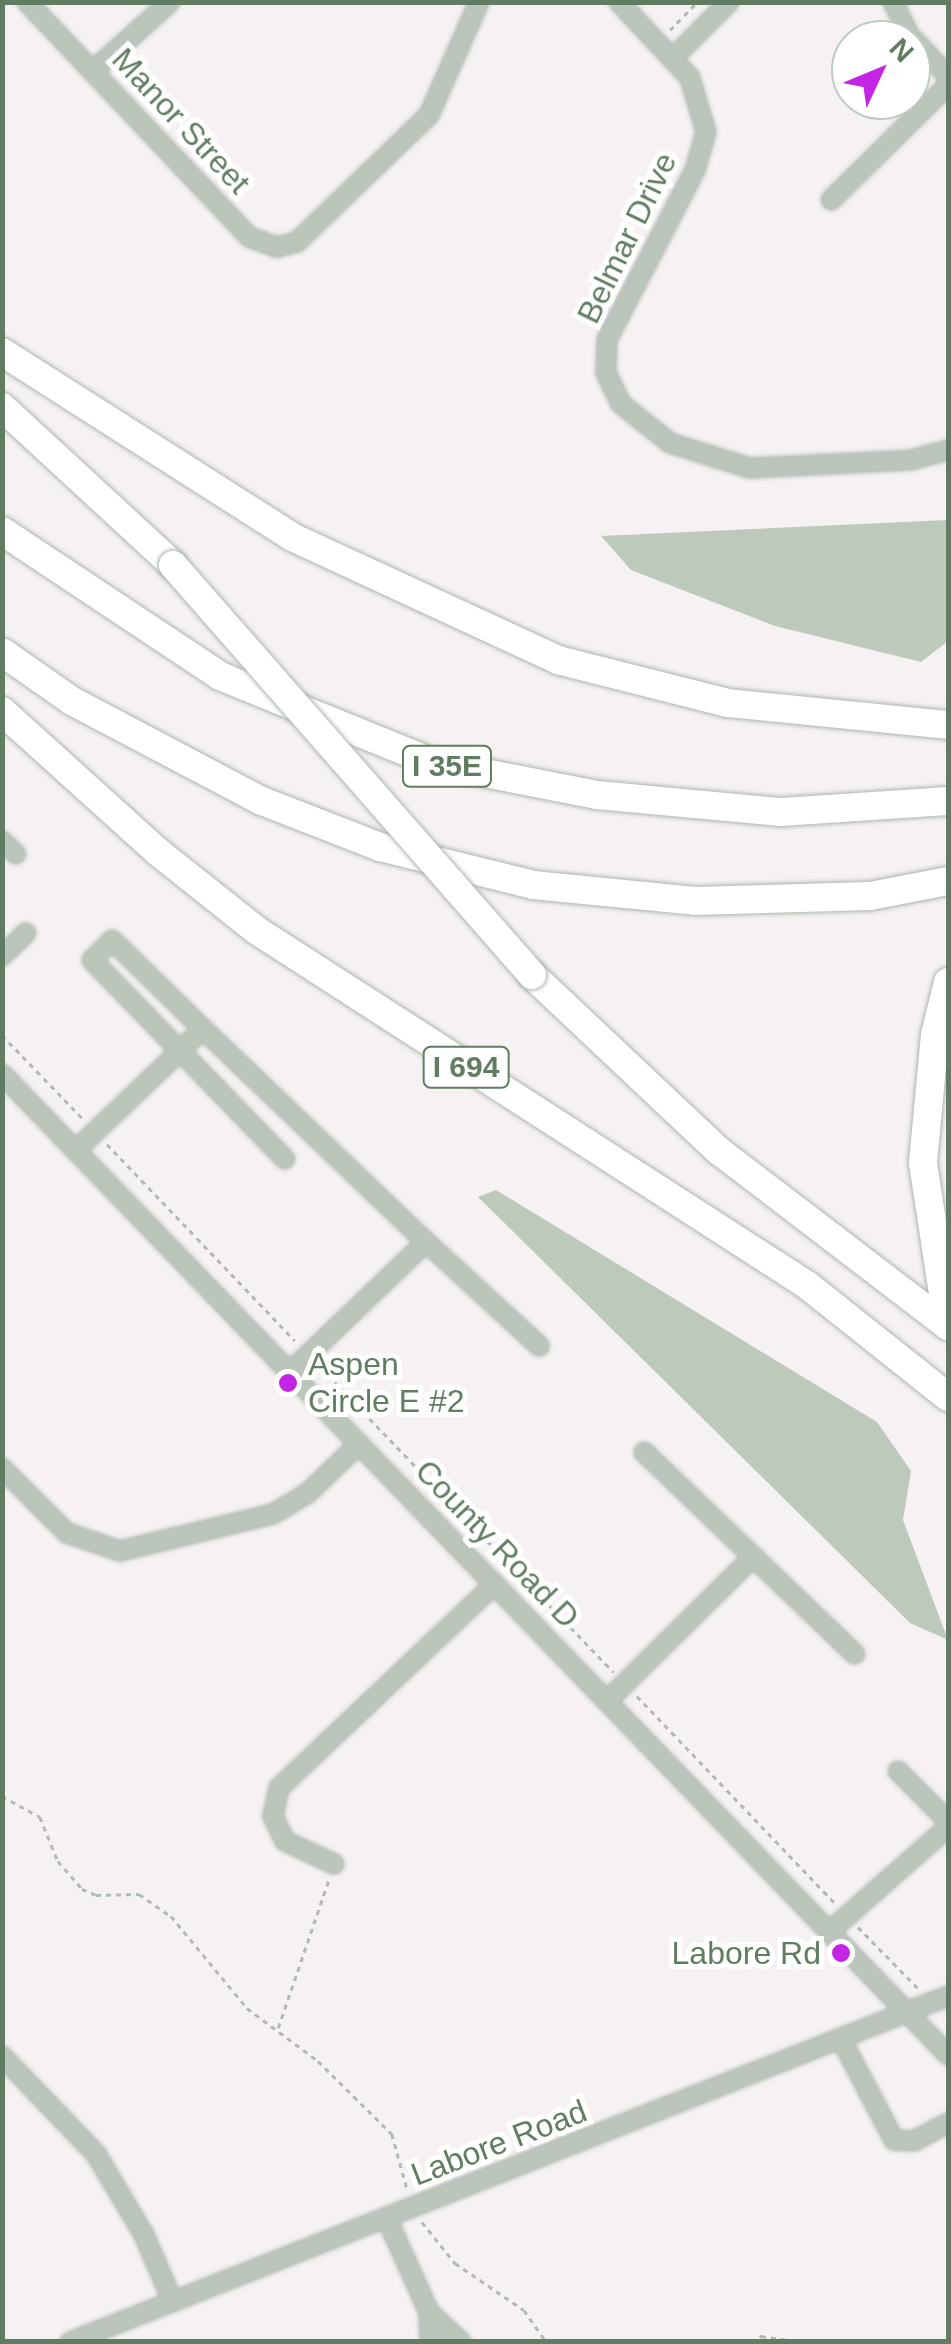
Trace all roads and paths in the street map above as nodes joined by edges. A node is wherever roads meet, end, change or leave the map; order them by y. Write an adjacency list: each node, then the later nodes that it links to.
1 (27, 2): 8 (street, Manor Street)
2 (170, 2): 8 (street)
3 (479, 2): 8 (street, Manor Street)
4 (620, 2): 7 (street, Belmar Drive)
5 (730, 2): 7 (street)
6 (893, 2): 9 (street)
7 (673, 58): 14 (street, Belmar Drive)
8 (94, 70)
9 (948, 76)
10 (948, 85): 11 (street)
11 (831, 200)
12 (2, 352): 18 (highway)
13 (2, 406): 32 (highway, bridge)
14 (948, 450)
15 (2, 531): 19 (highway, I 35E)
16 (2, 652): 20 (highway)
17 (2, 711): 36 (highway, I 694)
18 (948, 725)
19 (948, 802)
20 (948, 881)
21 (26, 933): 22 (street)
22 (2, 956)
23 (948, 982): 32 (highway)
24 (204, 1029): 26 (street); 26 (street); 31 (street)
25 (2, 1035): 28 (path)
26 (182, 1050): 28 (street); 30 (street)
27 (4, 1079): 29 (street, County Road D)
28 (95, 1132): 29 (street); 34 (path)
29 (76, 1150): 35 (street, County Road D)
30 (285, 1159)
31 (426, 1242): 33 (street); 34 (street)
32 (948, 1326)
33 (539, 1346)
34 (308, 1354): 35 (street); 43 (path)
35 (290, 1372): 37 (street, County Road D)
36 (948, 1397)
37 (359, 1444): 39 (street); 41 (street, County Road D)
38 (644, 1452): 40 (street)
39 (2, 1468)
40 (754, 1556): 42 (street); 43 (street)
41 (494, 1584): 44 (street, County Road D); 48 (street)
42 (855, 1654)
43 (625, 1683): 44 (street); 49 (path)
44 (607, 1701): 50 (street, County Road D)
45 (898, 1771): 47 (street)
46 (2, 1796): 53 (path)
47 (948, 1824): 49 (street)
48 (334, 1864): 53 (path)
49 (847, 1916): 50 (street); 51 (path)
50 (829, 1932): 52 (street, County Road D)
51 (940, 2000): 52 (street, Labore Road)
52 (908, 2013): 54 (street, Labore Road); 55 (street, County Road D)
53 (278, 2029): 58 (path)
54 (842, 2041): 57 (street); 58 (street, Labore Road)
55 (948, 2055)
56 (2, 2056): 60 (street)
57 (948, 2123)
58 (414, 2208): 59 (street, Labore Road); 65 (path)
59 (387, 2219): 60 (street, Labore Road); 61 (street)
60 (172, 2302): 62 (street, Labore Road)
61 (429, 2312): 63 (street); 64 (street)
62 (70, 2342)
63 (430, 2342)
64 (461, 2342)
65 (546, 2342)
66 (751, 2342): 67 (path)
67 (803, 2342)

